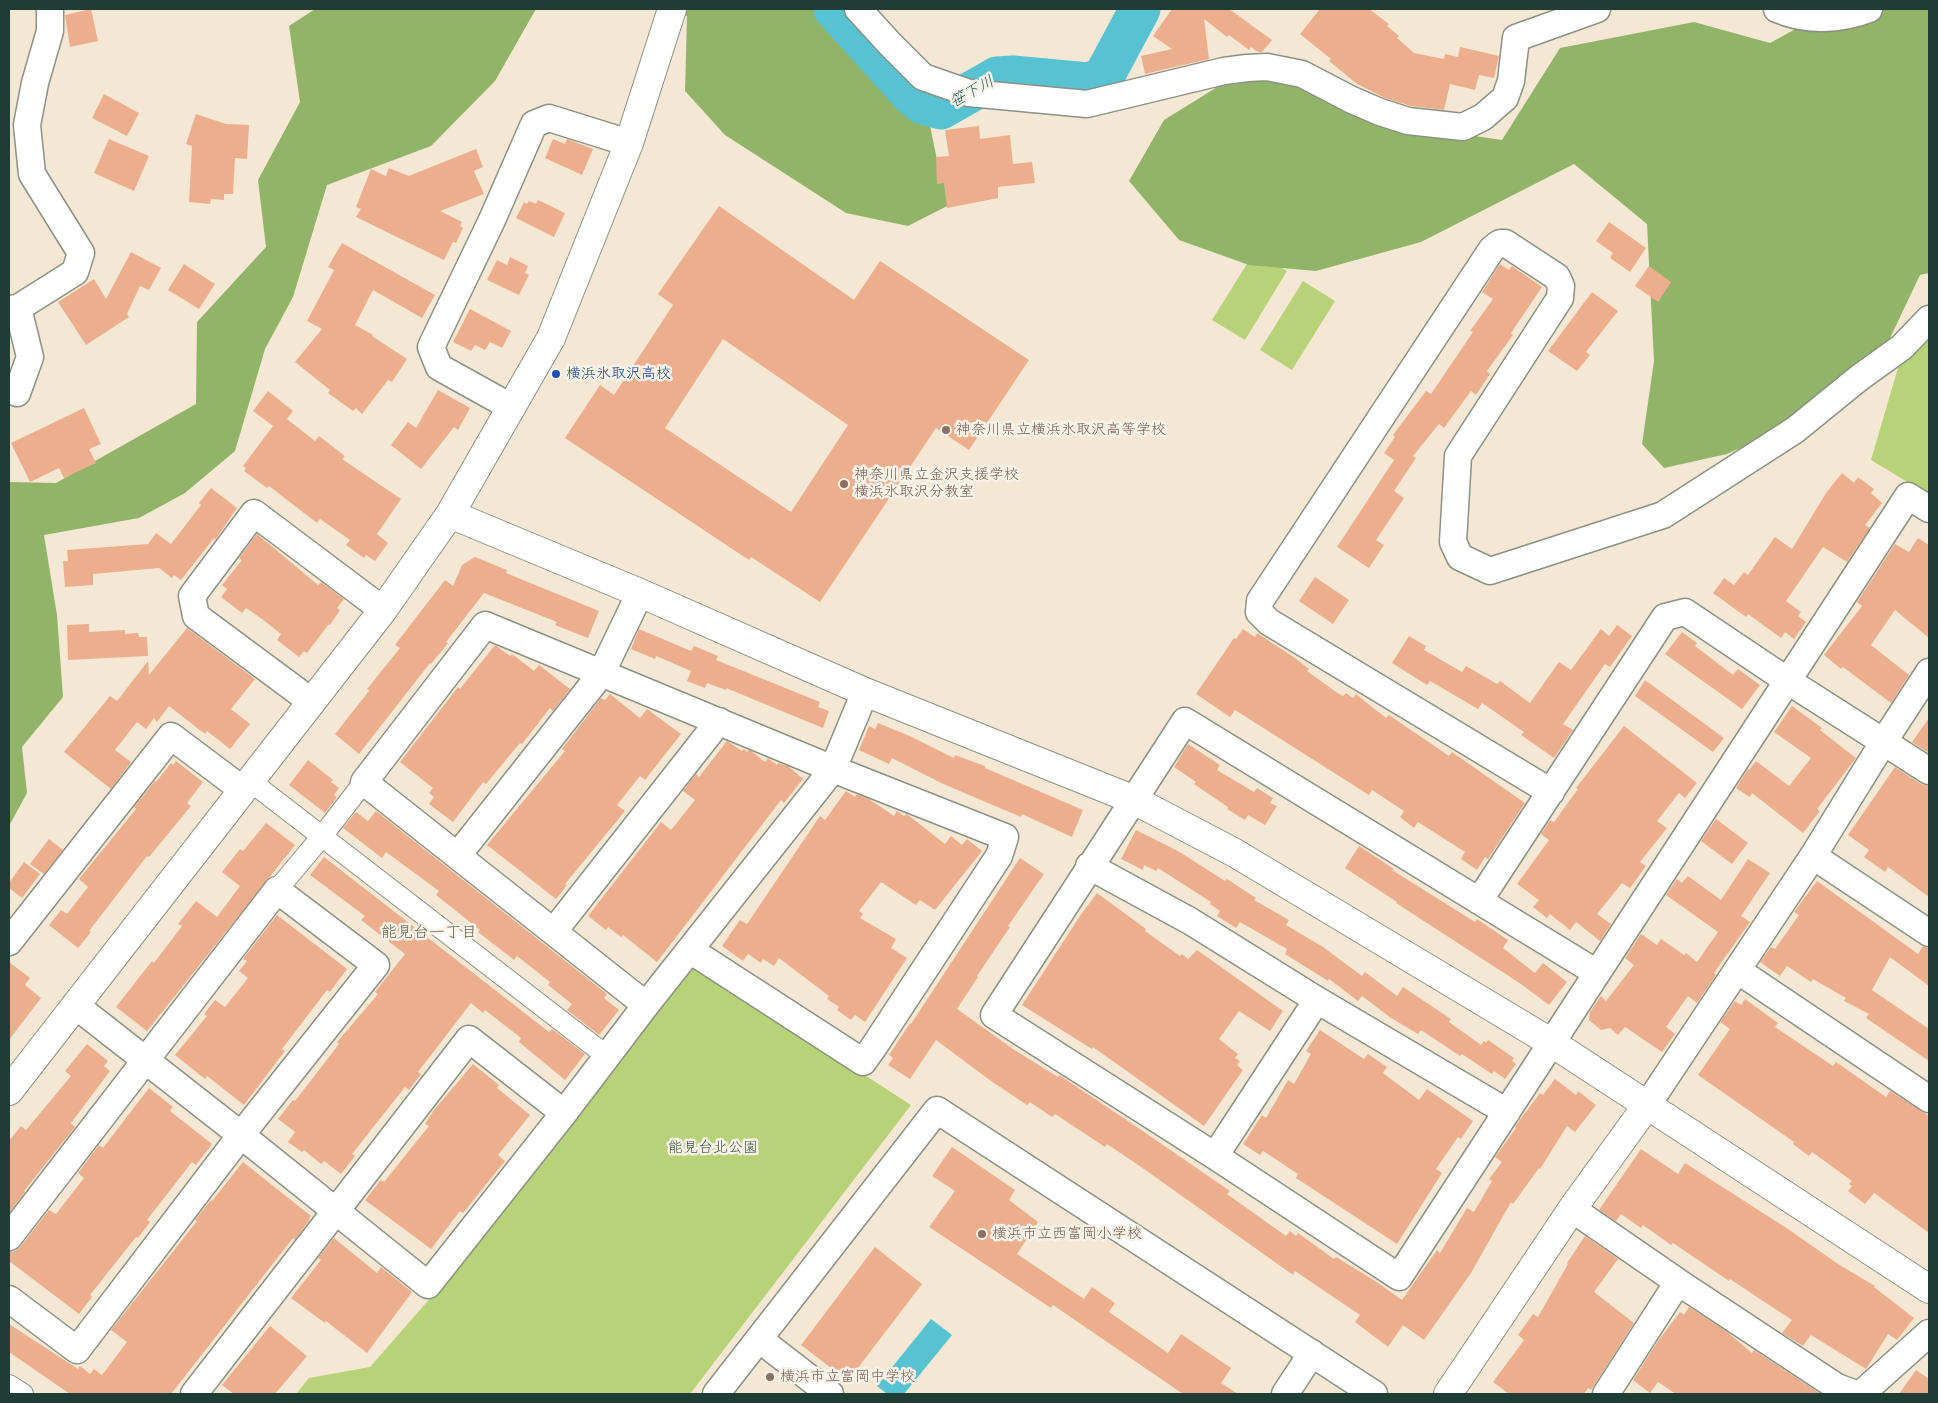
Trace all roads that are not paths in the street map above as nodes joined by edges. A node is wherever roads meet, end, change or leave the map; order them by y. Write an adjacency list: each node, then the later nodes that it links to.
1 (50, 9): 9 (street)
2 (672, 9): 8 (street)
3 (858, 9): 7 (street)
4 (1597, 9): 7 (street)
5 (1777, 9): 6 (street)
6 (1869, 9)
7 (1545, 18)
8 (629, 143): 12 (street); 12 (street)
9 (13, 309): 11 (street)
10 (1929, 319): 28 (street)
11 (17, 393)
12 (511, 407): 14 (street)
13 (1929, 509): 19 (street)
14 (450, 514): 15 (street); 16 (street)
15 (640, 593): 18 (street); 20 (street)
16 (383, 610): 21 (street); 21 (street)
17 (1929, 672): 23 (street)
18 (602, 674): 22 (street); 26 (street); 31 (street)
19 (1788, 681): 23 (street); 28 (street); 41 (street)
20 (865, 692): 24 (street); 29 (street)
21 (312, 702): 27 (street)
22 (719, 721): 24 (street); 36 (street)
23 (1884, 741): 25 (street); 32 (street)
24 (833, 769): 39 (street); 39 (street)
25 (1929, 771)
26 (364, 782): 30 (street); 31 (street)
27 (247, 786): 30 (street); 38 (street); 43 (street)
28 (1551, 792): 35 (street)
29 (1132, 799): 33 (street); 35 (street); 45 (street)
30 (323, 835): 34 (street); 46 (street)
31 (458, 855): 36 (street)
32 (1813, 856): 37 (street); 40 (street)
33 (1090, 866): 42 (street); 54 (street)
34 (277, 890): 47 (street); 53 (street)
35 (1480, 902): 41 (street)
36 (554, 931): 44 (street)
37 (1929, 933)
38 (9, 942)
39 (690, 950): 44 (street)
40 (1737, 970): 49 (street); 50 (street)
41 (1597, 973): 45 (street)
42 (1317, 1000): 51 (street); 54 (street)
43 (75, 1005): 47 (street); 48 (street)
44 (646, 1005): 46 (street)
45 (1552, 1043): 50 (street); 51 (street)
46 (608, 1056): 52 (street)
47 (144, 1060): 53 (street); 57 (street)
48 (9, 1091)
49 (1929, 1099)
50 (1648, 1104): 55 (street); 59 (street)
51 (1506, 1112): 54 (street)
52 (564, 1114): 56 (street); 56 (street)
53 (241, 1135): 56 (street); 60 (street)
54 (1215, 1156)
55 (1572, 1209): 58 (street); 71 (street)
56 (335, 1212): 66 (street)
57 (9, 1237)
58 (1678, 1282): 72 (street); 73 (street)
59 (1929, 1289)
60 (9, 1300)
61 (1929, 1333): 74 (street)
62 (759, 1339): 63 (street); 67 (street); 68 (street)
63 (1312, 1353): 69 (street); 70 (street)
64 (9, 1385): 65 (street)
65 (22, 1394)
66 (194, 1394)
67 (716, 1394)
68 (830, 1394)
69 (1285, 1394)
70 (1374, 1394)
71 (1448, 1394)
72 (1606, 1394)
73 (1856, 1394)
74 (1861, 1394)

